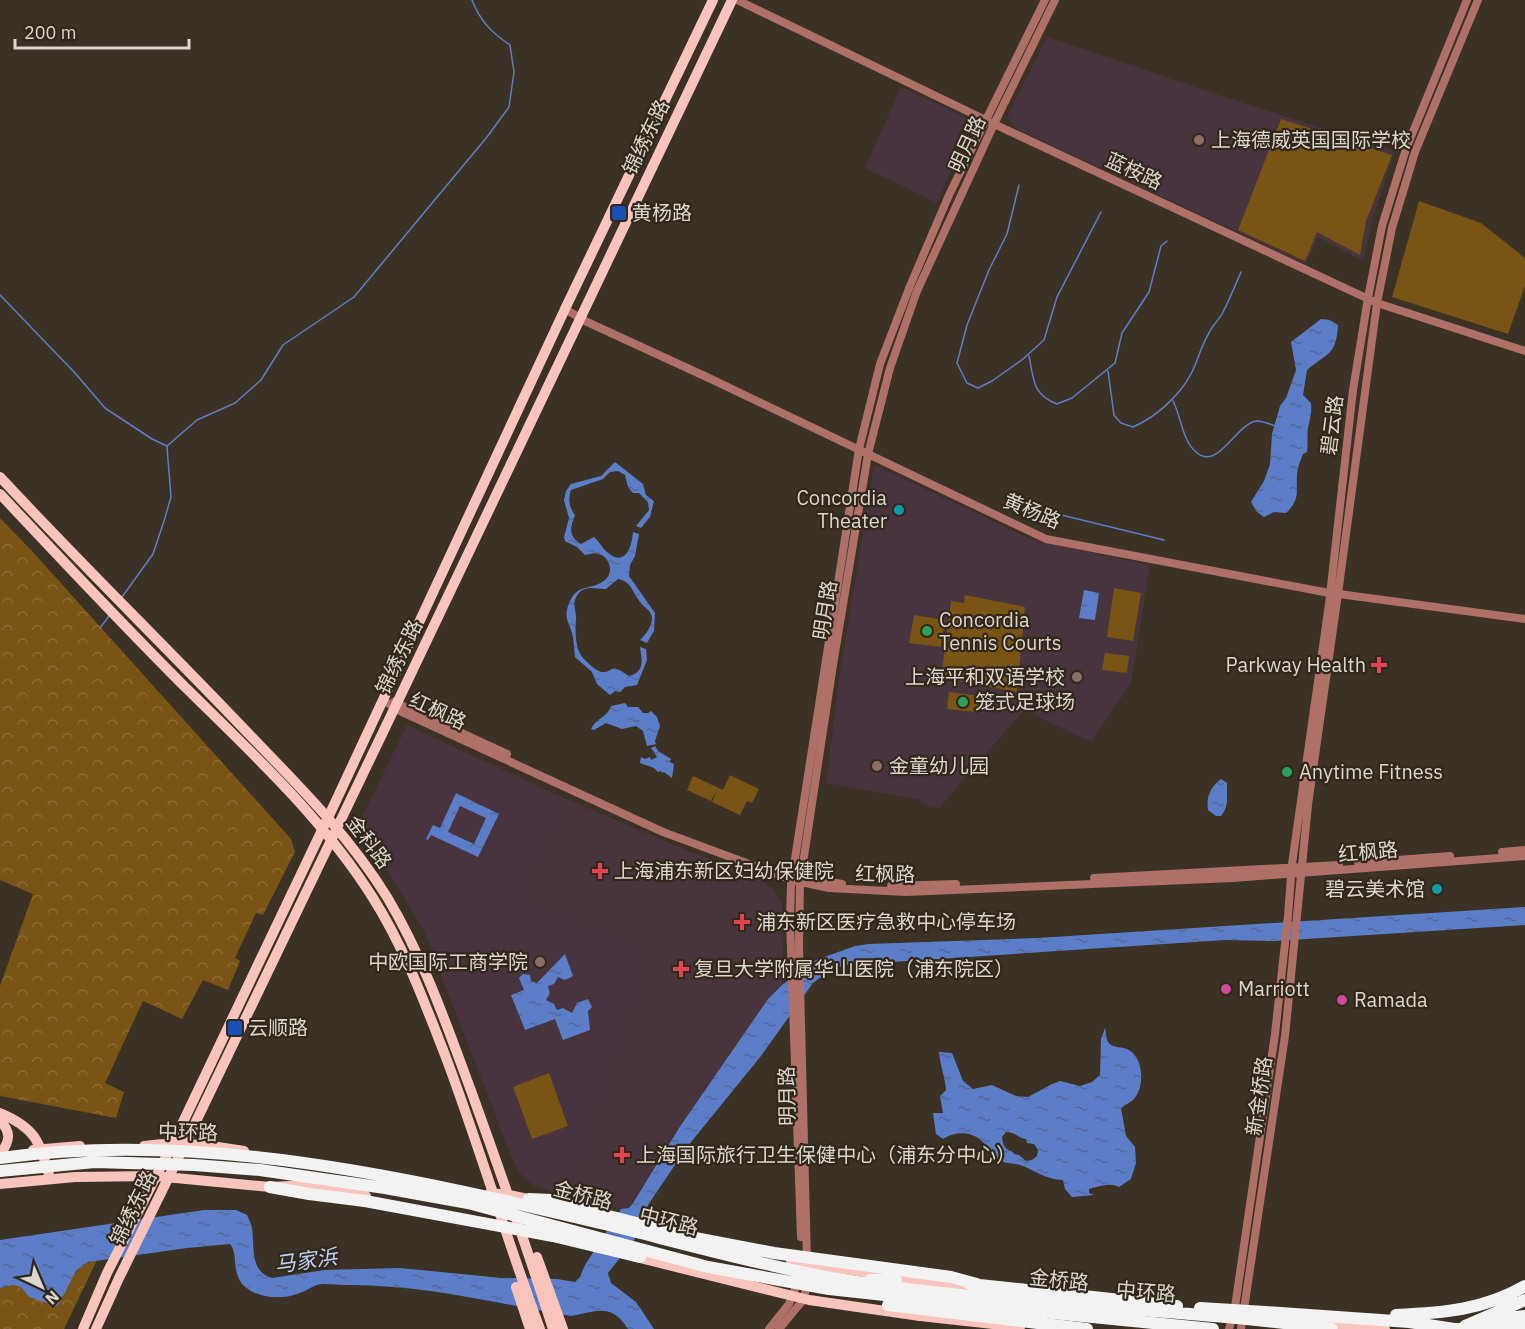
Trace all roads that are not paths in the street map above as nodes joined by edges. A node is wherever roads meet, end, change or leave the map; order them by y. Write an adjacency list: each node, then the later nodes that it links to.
1 (713, 0): 11 (main road, 锦绣东路)
2 (732, 0): 12 (main road, 锦绣东路)
3 (737, 0): 8 (street, 蓝桉路)
4 (1045, 0): 8 (street, 明月路)
5 (1056, 0): 8 (street, 明月路)
6 (1467, 0): 9 (street, 碧云路)
7 (1478, 0): 10 (street, 碧云路)
8 (990, 121): 9 (street, 蓝桉路); 14 (street, 明月路); 15 (street, 明月路)
9 (1368, 298): 10 (street, 蓝桉路); 18 (street, 碧云路)
10 (1377, 303): 13 (street, 蓝桉路); 18 (street, 碧云路)
11 (565, 309): 12 (street, 黄杨路); 22 (main road, 锦绣东路)
12 (579, 318): 14 (street, 黄杨路); 23 (main road, 锦绣东路)
13 (1525, 351)
14 (859, 449): 15 (street, 黄杨路); 31 (street, 明月路)
15 (868, 454): 18 (street, 黄杨路); 31 (street, 明月路)
16 (0, 477): 19 (main road, 金科路)
17 (0, 494): 19 (main road, 金科路)
18 (1334, 593): 21 (street, 黄杨路); 30 (street, 碧云路)
19 (107, 598): 20 (main road, 金科路)
20 (122, 614): 24 (main road, 金科路); 26 (main road, 金科路)
21 (1525, 619)
22 (383, 700): 23 (street, 红枫路); 24 (main road, 锦绣东路)
23 (396, 706): 25 (main road, 锦绣东路); 31 (street, 红枫路)
24 (328, 818): 25 (main road, 金科路); 26 (main road, 锦绣东路)
25 (337, 828): 28 (main road, 锦绣东路); 47 (main road, 金科路)
26 (322, 830): 28 (main road, 金科路); 36 (main road, 锦绣东路)
27 (1525, 839): 29 (street)
28 (331, 841): 37 (main road, 锦绣东路); 46 (main road, 金科路)
29 (1524, 853): 30 (street, 红枫路)
30 (1296, 871): 31 (street, 红枫路); 32 (street, 新金桥路)
31 (796, 879): 33 (street, 明月路); 33 (street, 明月路)
32 (1289, 949): 65 (street, 新金桥路); 66 (street, 新金桥路)
33 (798, 1026): 54 (street, 明月路)
34 (0, 1113): 38 (main road)
35 (0, 1120): 38 (main road); 39 (main road)
36 (173, 1143): 37 (main road, 金桥路); 38 (main road, 金桥路); 41 (main road, 锦绣东路)
37 (186, 1143): 42 (main road, 锦绣东路); 46 (main road, 金桥路)
38 (38, 1149): 39 (main road); 43 (main road)
39 (0, 1156): 57 (highway, 中环路, bridge)
40 (0, 1171): 55 (highway, 中环路, bridge)
41 (154, 1176): 42 (main road); 43 (main road); 69 (main road, 锦绣东路)
42 (168, 1177): 45 (main road); 70 (main road, 锦绣东路)
43 (45, 1179): 44 (main road)
44 (0, 1184)
45 (270, 1187): 50 (main road); 55 (highway, bridge)
46 (493, 1194): 47 (main road, 金桥路); 50 (main road, 金科路)
47 (509, 1195): 48 (main road, 金桥路); 51 (main road, 金科路)
48 (529, 1199): 49 (highway)
49 (601, 1216): 54 (main road, 金桥路, bridge); 58 (highway, bridge)
50 (502, 1222): 51 (main road); 53 (main road, 金科路)
51 (520, 1225): 52 (main road, 金科路); 60 (main road, bridge)
52 (528, 1249): 73 (main road, 金科路); 74 (main road)
53 (512, 1255): 71 (main road); 72 (main road, 金科路)
54 (804, 1263): 60 (street, 明月路); 66 (main road, 金桥路)
55 (708, 1268): 56 (highway, 中环路, bridge)
56 (728, 1271): 78 (highway, bridge); 79 (highway, 中环路, bridge)
57 (854, 1281): 58 (highway, bridge); 67 (highway, 中环路, bridge)
58 (977, 1284): 62 (highway, bridge)
59 (1525, 1286): 64 (highway)
60 (799, 1298): 75 (street); 76 (street); 77 (main road)
61 (1525, 1300): 82 (highway)
62 (1196, 1308): 64 (highway, bridge); 67 (highway, bridge)
63 (1525, 1316): 83 (highway)
64 (1337, 1317): 68 (highway)
65 (1242, 1323): 66 (main road); 67 (main road); 81 (main road)
66 (1229, 1325)
67 (1290, 1327): 80 (highway, 中环路, bridge)
68 (1525, 1328)
69 (83, 1329)
70 (96, 1329)
71 (530, 1329)
72 (540, 1329)
73 (553, 1329)
74 (563, 1329)
75 (769, 1329)
76 (779, 1329)
77 (1042, 1329)
78 (1087, 1329)
79 (1213, 1329)
80 (1332, 1329)
81 (1385, 1329)
82 (1459, 1329)
83 (1483, 1329)

